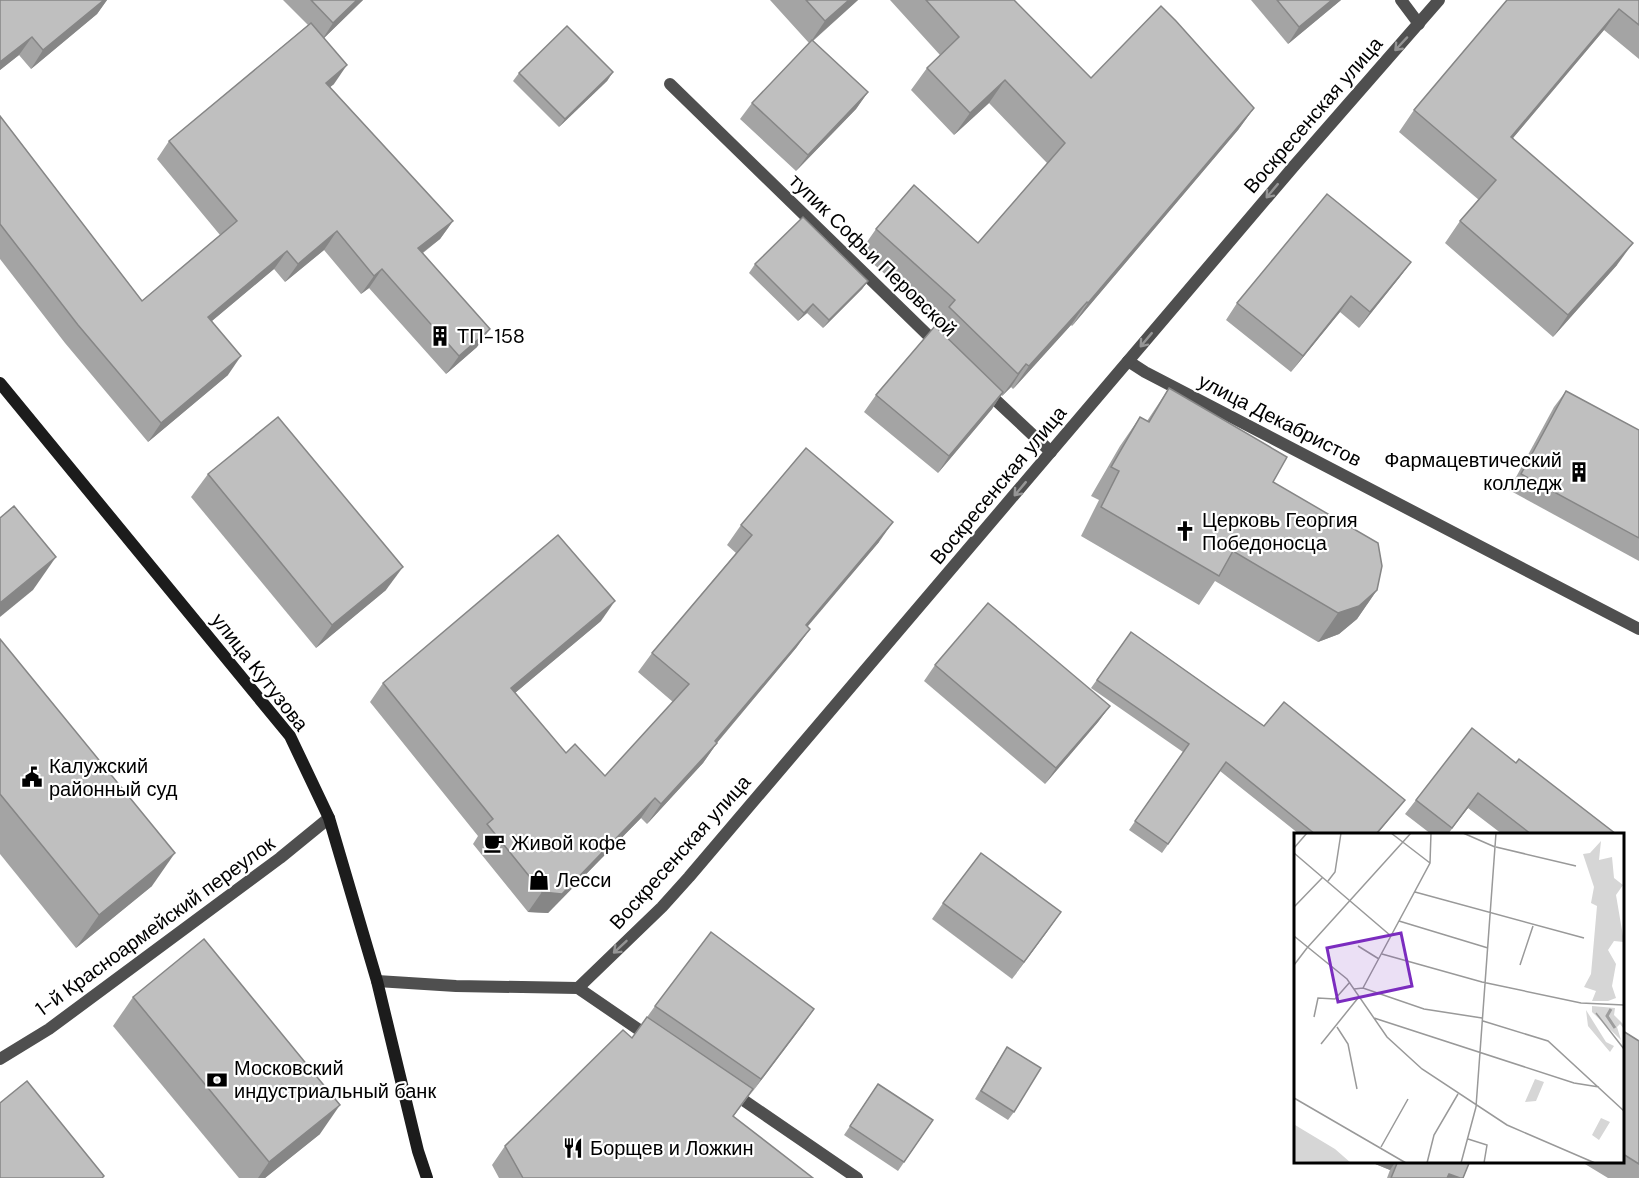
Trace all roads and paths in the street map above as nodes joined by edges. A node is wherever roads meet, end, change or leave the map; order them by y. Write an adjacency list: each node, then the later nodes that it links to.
1 (1401, 0): 3 (street)
2 (1439, 0): 3 (street, Воскресенская улица)
3 (1419, 24): 6 (street, Воскресенская улица, one-way to 6)
4 (670, 84): 5 (street, тупик Софьи Перовской)
5 (949, 356)
6 (1128, 361): 9 (street, Воскресенская улица); 10 (street, улица Декабристов)
7 (975, 381): 9 (street)
8 (0, 382): 11 (main road, улица Кутузова)
9 (1051, 452): 13 (street, Воскресенская улица, one-way to 13)
10 (1639, 629)
11 (329, 818): 12 (main road, улица Кутузова); 15 (street, 1-й Красноармейский переулок)
12 (377, 981): 13 (street); 17 (main road, улица Кутузова)
13 (578, 988): 14 (street)
14 (665, 1047)
15 (0, 1059)
16 (724, 1088): 18 (street)
17 (427, 1178)
18 (857, 1178)

